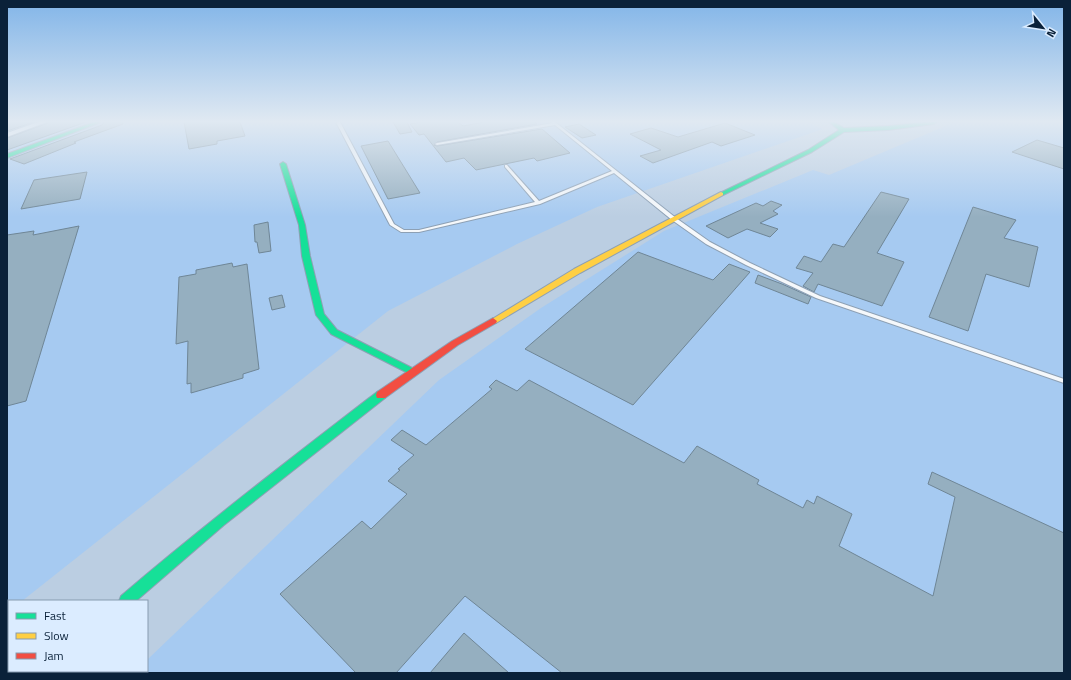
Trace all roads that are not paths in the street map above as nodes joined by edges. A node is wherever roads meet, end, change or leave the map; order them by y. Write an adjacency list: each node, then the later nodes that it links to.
1 (355, 154): 7 (lane)
2 (591, 154): 6 (lane)
3 (804, 154): 8 (street)
4 (283, 164): 9 (street)
5 (506, 166): 7 (lane)
6 (613, 172): 7 (lane); 8 (lane)
7 (538, 203)
8 (674, 219): 9 (street); 10 (lane)
9 (413, 372): 11 (street)
10 (1064, 381)
11 (127, 600)

